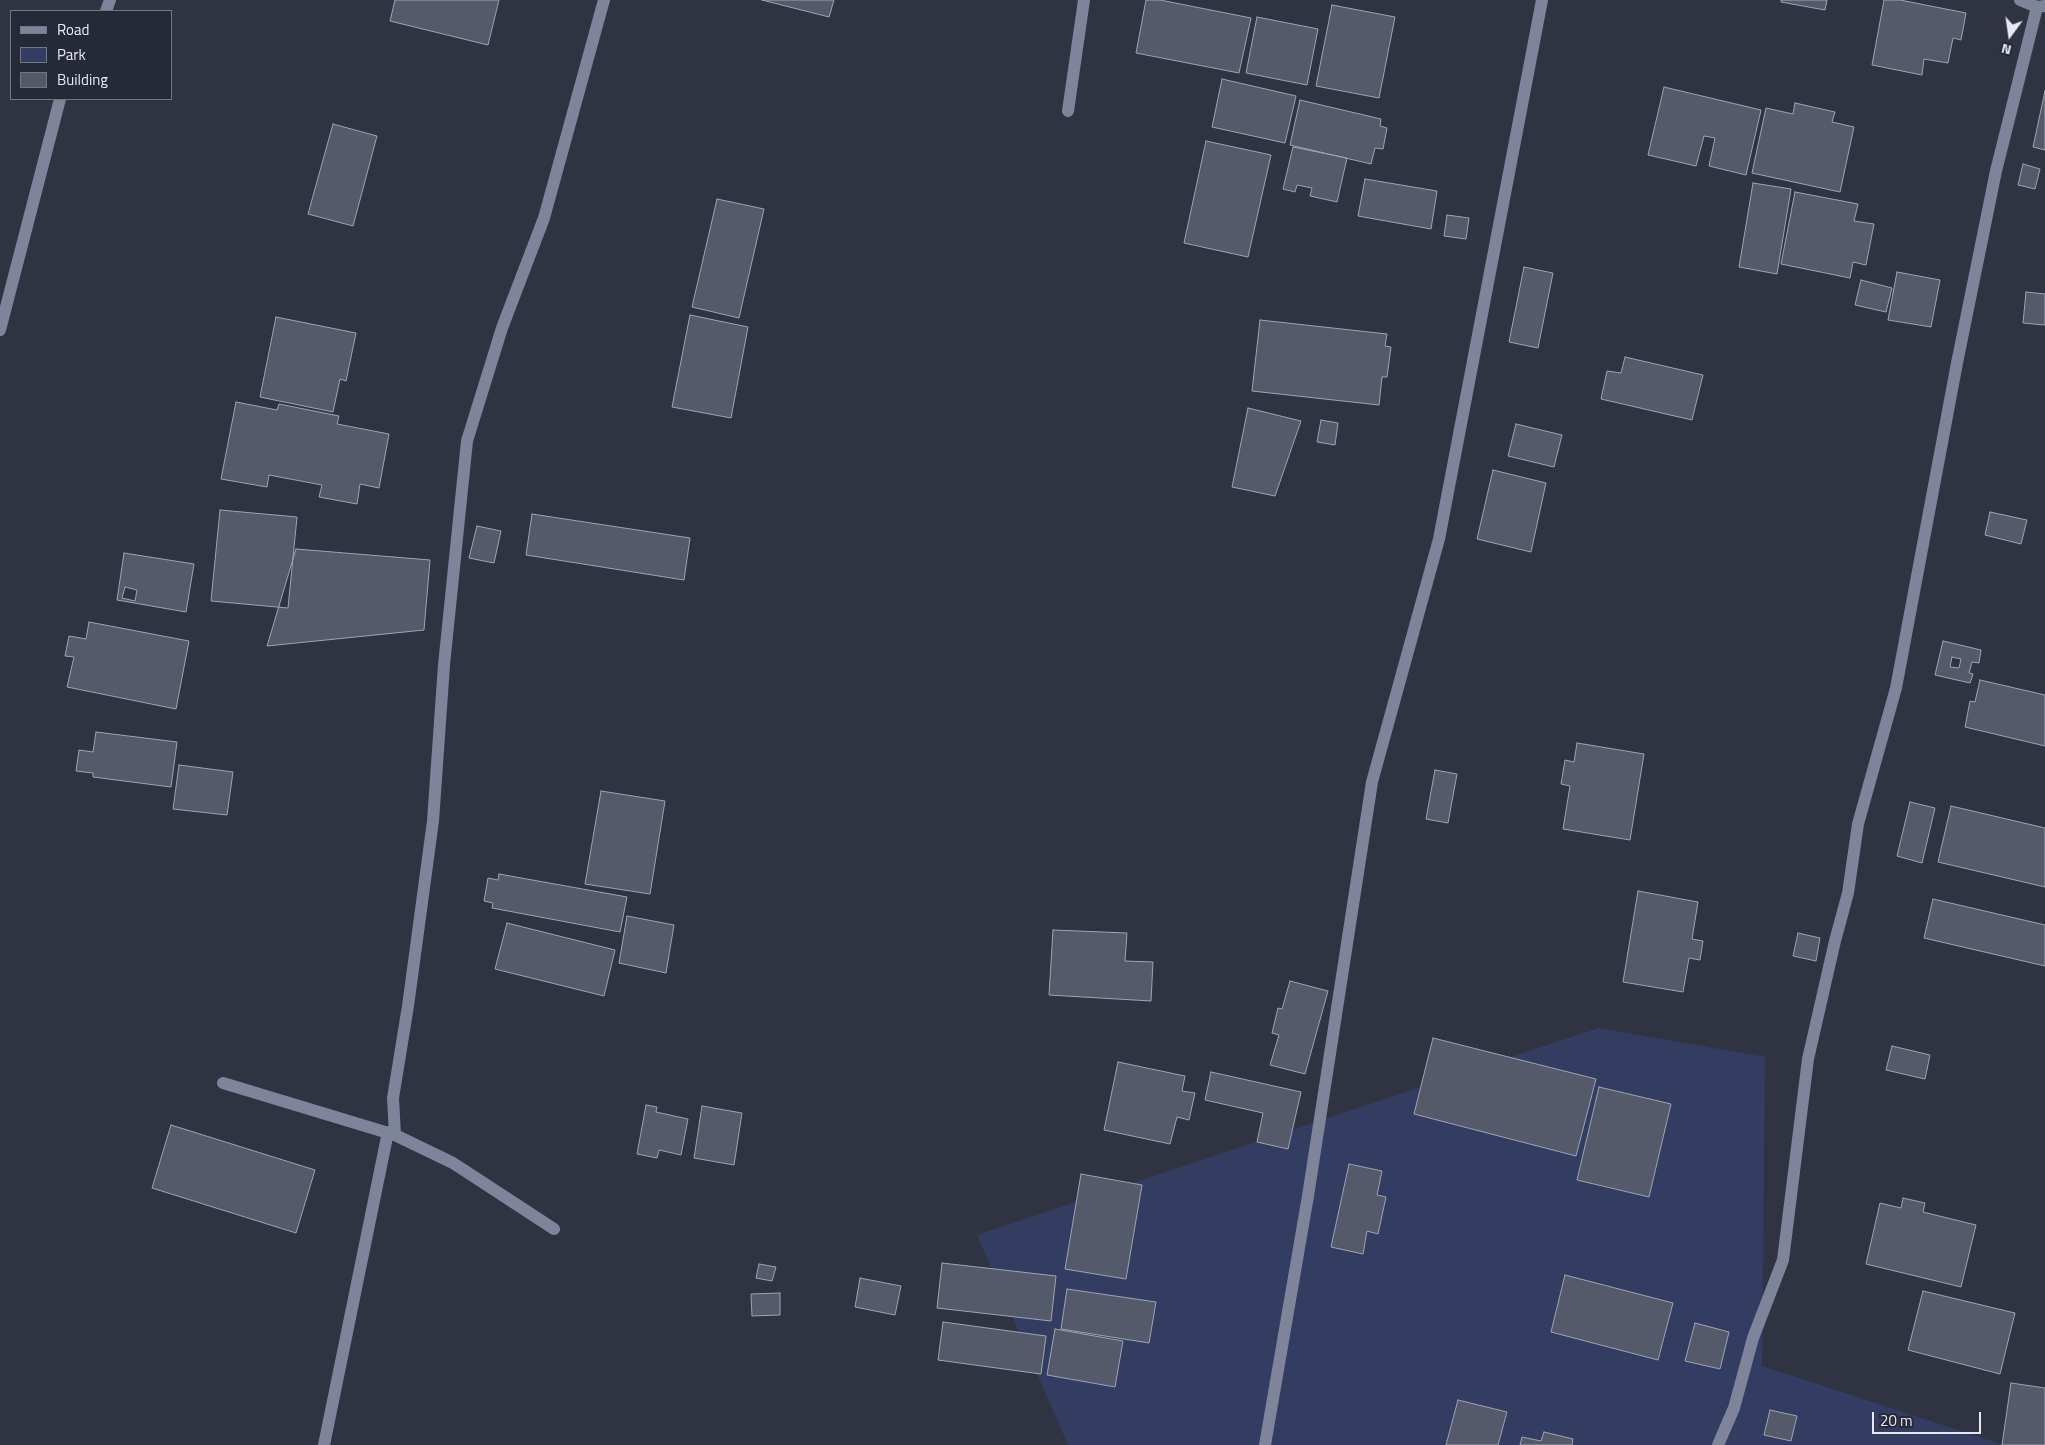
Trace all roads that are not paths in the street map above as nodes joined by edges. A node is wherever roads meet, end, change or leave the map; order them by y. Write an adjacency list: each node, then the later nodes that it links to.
1 (604, 0): 10 (street)
2 (1084, 0): 7 (street)
3 (1542, 0): 13 (street)
4 (2020, 0): 5 (street)
5 (2041, 7): 14 (street)
6 (60, 100): 8 (street)
7 (1068, 111)
8 (0, 330)
9 (224, 1083): 10 (street)
10 (391, 1134): 11 (street); 12 (street)
11 (554, 1229)
12 (324, 1445)
13 (1265, 1445)
14 (1718, 1445)

